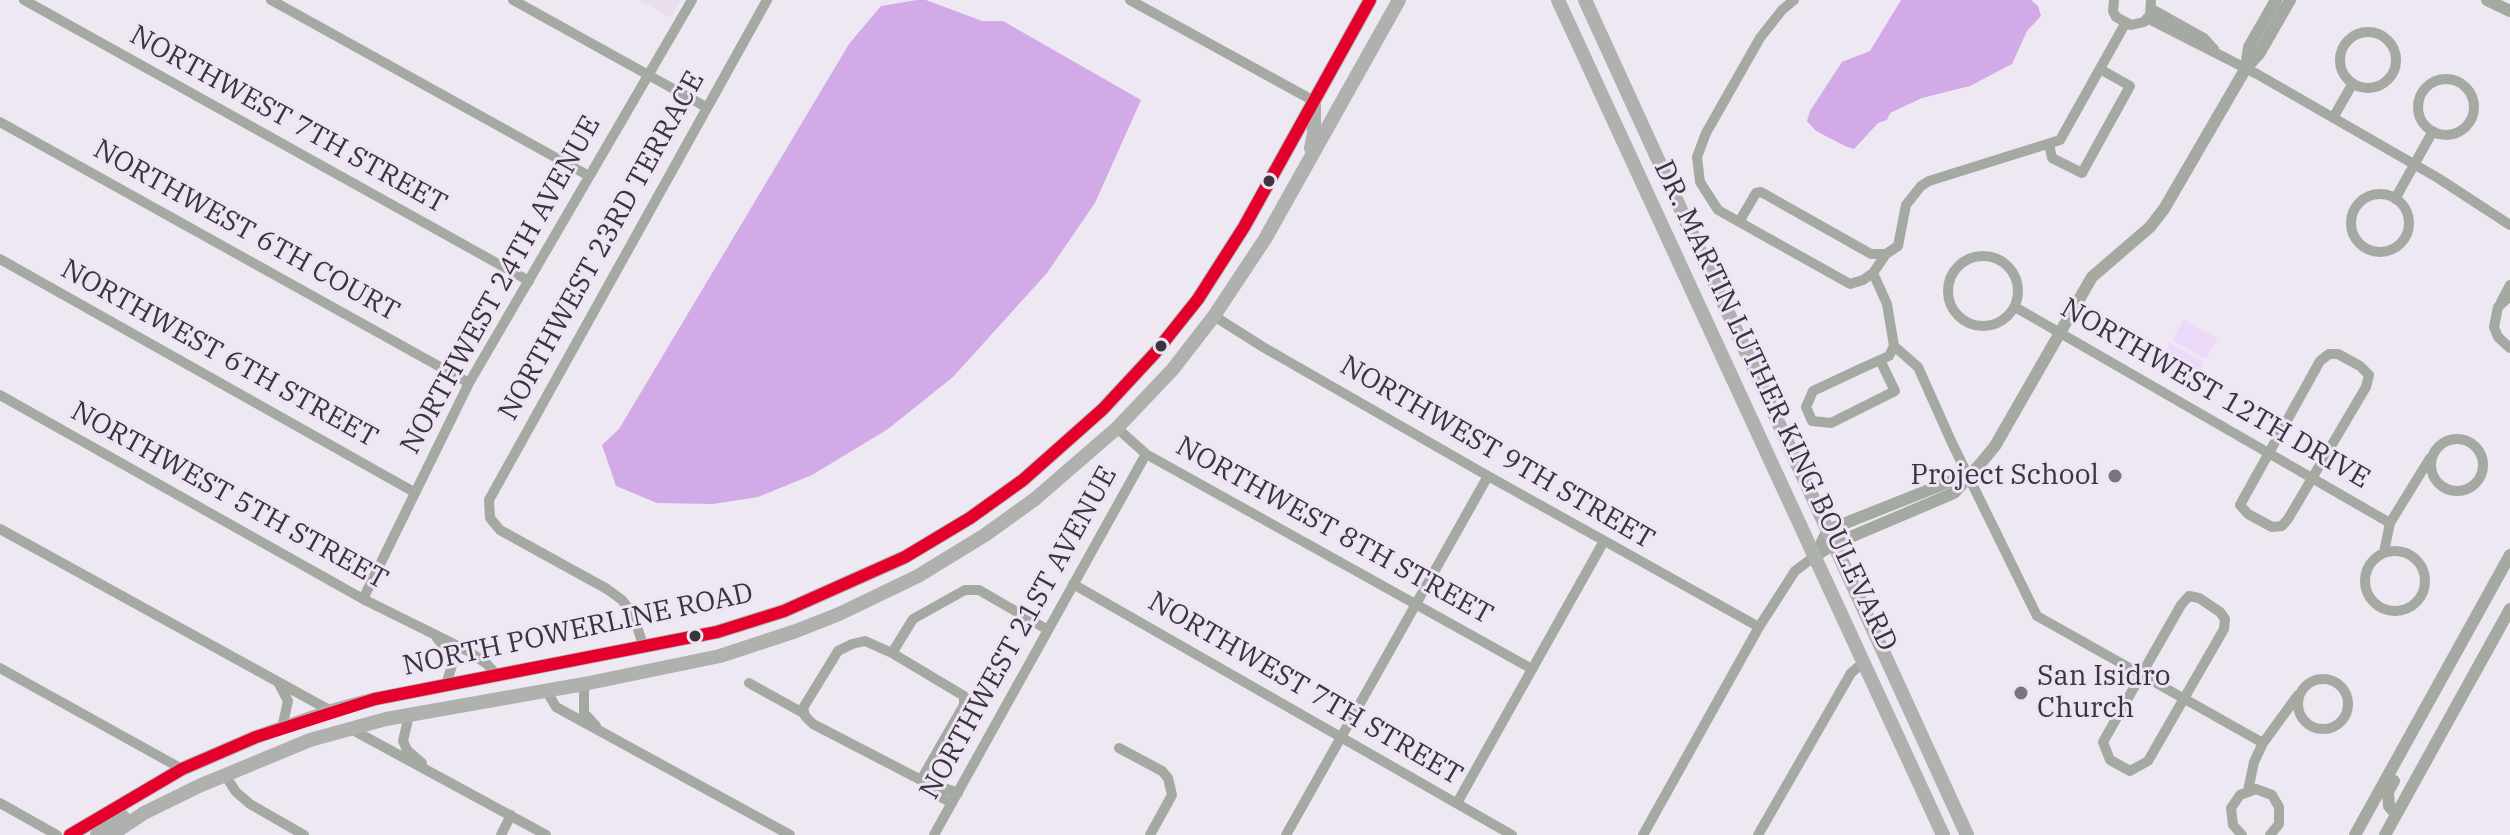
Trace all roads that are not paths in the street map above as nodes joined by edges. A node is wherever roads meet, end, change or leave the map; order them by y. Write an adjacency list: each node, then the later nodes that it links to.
1 (24, 0): 38 (street, NORTHWEST 7TH STREET)
2 (271, 0): 31 (street)
3 (513, 0): 21 (street)
4 (692, 0): 21 (street, NORTHWEST 24TH AVENUE)
5 (767, 0): 24 (street, NORTHWEST 23RD TERRACE)
6 (1130, 0): 23 (street)
7 (1370, 0): 23 (main road, NORTH POWERLINE ROAD)
8 (1399, 0): 29 (main road, NORTH POWERLINE ROAD)
9 (1558, 0): 68 (main road, DR. MARTIN LUTHER KING BOULEVARD)
10 (1585, 0): 63 (main road, DR. MARTIN LUTHER KING BOULEVARD)
11 (1794, 0): 33 (street)
12 (2114, 0): 18 (street)
13 (2276, 0): 19 (street)
14 (2290, 0): 19 (street)
15 (2487, 0): 17 (street)
16 (2150, 9): 18 (street); 19 (street)
17 (2510, 11)
18 (2125, 24): 20 (street)
19 (2246, 68): 25 (street); 44 (street)
20 (2100, 69): 28 (street); 28 (street)
21 (649, 76): 24 (street); 31 (street, NORTHWEST 24TH AVENUE)
22 (2353, 83): 22 (street); 25 (street)
23 (1314, 101): 29 (main road); 49 (main road, NORTH POWERLINE ROAD)
24 (706, 107): 80 (street, NORTHWEST 23RD TERRACE)
25 (2333, 118): 30 (street)
26 (0, 122): 48 (street, NORTHWEST 6TH COURT)
27 (2433, 131): 27 (street); 30 (street)
28 (2049, 144): 35 (street)
29 (1308, 161): 43 (main road, NORTH POWERLINE ROAD)
30 (2415, 164): 32 (street); 34 (street)
31 (589, 176): 38 (street, NORTHWEST 24TH AVENUE)
32 (2395, 199): 32 (street)
33 (1739, 222): 35 (street); 37 (street)
34 (2510, 225)
35 (1886, 254): 37 (street)
36 (0, 259): 60 (street, NORTHWEST 6TH STREET)
37 (1873, 273): 45 (street)
38 (529, 281): 48 (street, NORTHWEST 24TH AVENUE)
39 (2510, 285): 42 (street)
40 (2510, 296): 42 (street)
41 (2015, 307): 41 (street); 44 (street, NORTHWEST 12TH DRIVE)
42 (2498, 307): 46 (street)
43 (1214, 316): 52 (main road, NORTH POWERLINE ROAD); 58 (street, NORTHWEST 9TH STREET)
44 (2060, 332): 54 (street, NORTHWEST 12TH DRIVE); 57 (street)
45 (1894, 346): 47 (street); 57 (street)
46 (2510, 348)
47 (1880, 360): 47 (street)
48 (469, 383): 60 (street, NORTHWEST 24TH AVENUE)
49 (1124, 387): 51 (main road, NORTH POWERLINE ROAD); 52 (main road)
50 (0, 395): 73 (street, NORTHWEST 5TH STREET)
51 (1103, 409): 53 (main road); 69 (main road, NORTH POWERLINE ROAD)
52 (1117, 428): 53 (main road, NORTH POWERLINE ROAD); 56 (street, NORTHWEST 8TH STREET)
53 (1098, 446): 72 (main road, NORTH POWERLINE ROAD)
54 (2268, 452): 59 (street, NORTHWEST 12TH DRIVE); 59 (street); 59 (street)
55 (2434, 453): 55 (street); 61 (street)
56 (1146, 454): 71 (street, NORTHWEST 21ST AVENUE); 75 (street, NORTHWEST 8TH STREET)
57 (1969, 474): 63 (street); 65 (street); 86 (street)
58 (1488, 476): 64 (street, NORTHWEST 9TH STREET); 75 (street)
59 (2313, 478): 61 (street, NORTHWEST 12TH DRIVE)
60 (414, 492): 73 (street, NORTHWEST 24TH AVENUE)
61 (2390, 523): 66 (street)
62 (0, 529): 88 (street)
63 (1828, 530): 65 (main road, DR. MARTIN LUTHER KING BOULEVARD); 68 (street)
64 (1604, 541): 77 (street, NORTHWEST 9TH STREET); 85 (street)
65 (1834, 544): 68 (street); 133 (main road, DR. MARTIN LUTHER KING BOULEVARD)
66 (2384, 552): 66 (street)
67 (2510, 555): 99 (street)
68 (1815, 556): 77 (street); 83 (main road, DR. MARTIN LUTHER KING BOULEVARD)
69 (905, 557): 70 (main road, NORTH POWERLINE ROAD); 72 (main road)
70 (876, 571): 74 (main road); 80 (main road, NORTH POWERLINE ROAD)
71 (1073, 584): 78 (street, NORTHWEST 21ST AVENUE); 103 (street, NORTHWEST 7TH STREET)
72 (891, 589): 74 (main road, NORTH POWERLINE ROAD)
73 (363, 599): 79 (street, NORTHWEST 5TH STREET)
74 (861, 604): 90 (main road, NORTH POWERLINE ROAD)
75 (1414, 605): 85 (street, NORTHWEST 8TH STREET); 103 (street)
76 (2510, 609): 116 (street)
77 (1759, 627): 130 (street)
78 (1048, 630): 81 (street); 112 (street, NORTHWEST 21ST AVENUE)
79 (436, 637): 87 (street, NORTHWEST 5TH STREET); 91 (street)
80 (644, 648): 82 (main road, NORTH POWERLINE ROAD)
81 (892, 653): 97 (street); 110 (street)
82 (576, 661): 87 (main road, NORTH POWERLINE ROAD); 93 (main road)
83 (1864, 662): 131 (street); 132 (main road, DR. MARTIN LUTHER KING BOULEVARD)
84 (0, 668): 107 (street)
85 (1532, 669): 115 (street)
86 (2140, 674): 94 (street); 94 (street); 94 (street)
87 (497, 675): 91 (main road, NORTH POWERLINE ROAD); 95 (main road)
88 (278, 683): 96 (street); 100 (street)
89 (749, 683): 97 (street)
90 (584, 684): 93 (main road, NORTH POWERLINE ROAD); 102 (street)
91 (446, 685): 96 (main road, NORTH POWERLINE ROAD)
92 (2304, 687): 92 (street); 105 (street)
93 (546, 690): 95 (main road, NORTH POWERLINE ROAD); 102 (street)
94 (2185, 697): 105 (street)
95 (467, 704): 98 (main road, NORTH POWERLINE ROAD)
96 (331, 711): 100 (main road, NORTH POWERLINE ROAD)
97 (803, 713): 110 (street)
98 (409, 715): 101 (main road, NORTH POWERLINE ROAD); 108 (street)
99 (2421, 716): 116 (street); 136 (street)
100 (282, 728): 104 (main road, NORTH POWERLINE ROAD)
101 (351, 729): 108 (street); 109 (main road, NORTH POWERLINE ROAD)
102 (600, 730): 125 (street)
103 (1341, 736): 115 (street, NORTHWEST 7TH STREET); 128 (street)
104 (256, 737): 107 (main road, NORTH POWERLINE ROAD); 109 (main road)
105 (2263, 743): 111 (street)
106 (1119, 748): 127 (street)
107 (182, 769): 119 (main road, NORTH POWERLINE ROAD); 120 (main road)
108 (429, 771): 117 (street)
109 (225, 775): 121 (main road, NORTH POWERLINE ROAD); 122 (street)
110 (921, 780): 112 (street); 114 (street)
111 (2248, 791): 134 (street); 135 (street)
112 (958, 793): 114 (street, NORTHWEST 21ST AVENUE)
113 (0, 803): 118 (street)
114 (952, 803): 126 (street, NORTHWEST 21ST AVENUE)
115 (1457, 803): 129 (street, NORTHWEST 7TH STREET)
116 (2396, 814): 137 (street)
117 (511, 815): 123 (street); 124 (street)
118 (57, 835)
119 (70, 835)
120 (97, 835)
121 (111, 835)
122 (304, 835)
123 (501, 835)
124 (546, 835)
125 (790, 835)
126 (934, 835)
127 (1150, 835)
128 (1286, 835)
129 (1512, 835)
130 (1643, 835)
131 (1758, 835)
132 (1943, 835)
133 (1967, 835)
134 (2242, 835)
135 (2270, 835)
136 (2355, 835)
137 (2385, 835)

